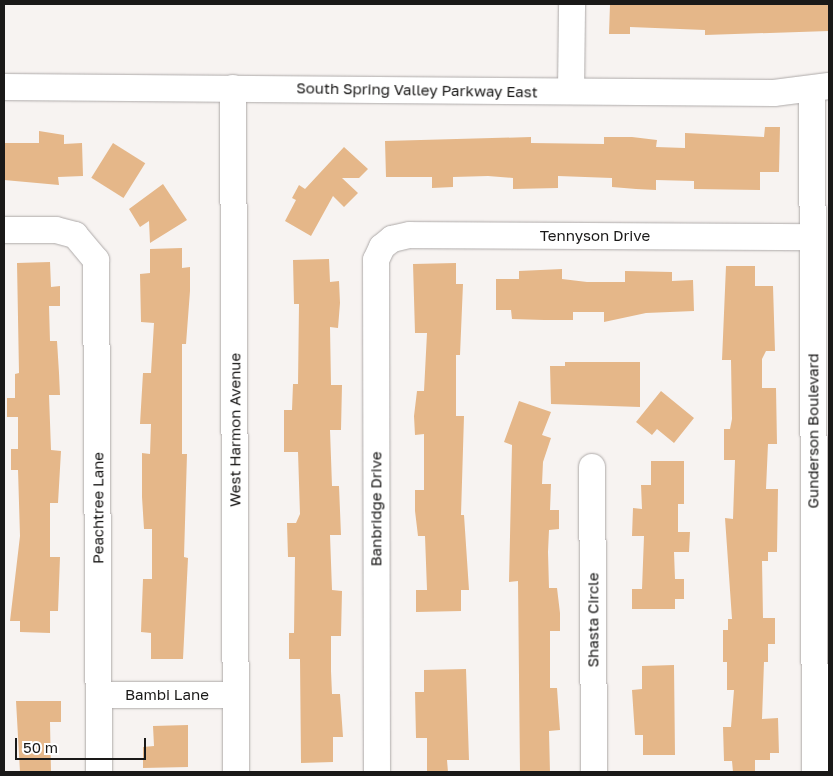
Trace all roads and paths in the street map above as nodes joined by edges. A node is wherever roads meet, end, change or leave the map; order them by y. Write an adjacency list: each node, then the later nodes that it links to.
1 (572, 4): 5 (street)
2 (4, 87): 3 (street, South Spring Valley Parkway East)
3 (233, 88): 5 (street, South Spring Valley Parkway East); 13 (street, West Harmon Avenue)
4 (820, 88): 5 (street, South Spring Valley Parkway East); 7 (street, Gunderson Boulevard)
5 (570, 91)
6 (4, 230): 12 (street, Peachtree Lane)
7 (812, 237): 8 (street, Tennyson Drive); 9 (street, Gunderson Boulevard)
8 (382, 248): 16 (street, Banbridge Drive)
9 (821, 464): 11 (street, Gunderson Boulevard)
10 (592, 467): 17 (street, Shasta Circle)
11 (822, 687): 18 (street, Gunderson Boulevard)
12 (99, 695): 13 (street, Bambi Lane); 14 (street, Peachtree Lane)
13 (236, 695): 15 (street, West Harmon Avenue)
14 (98, 772)
15 (236, 772)
16 (377, 772)
17 (594, 772)
18 (815, 772)

